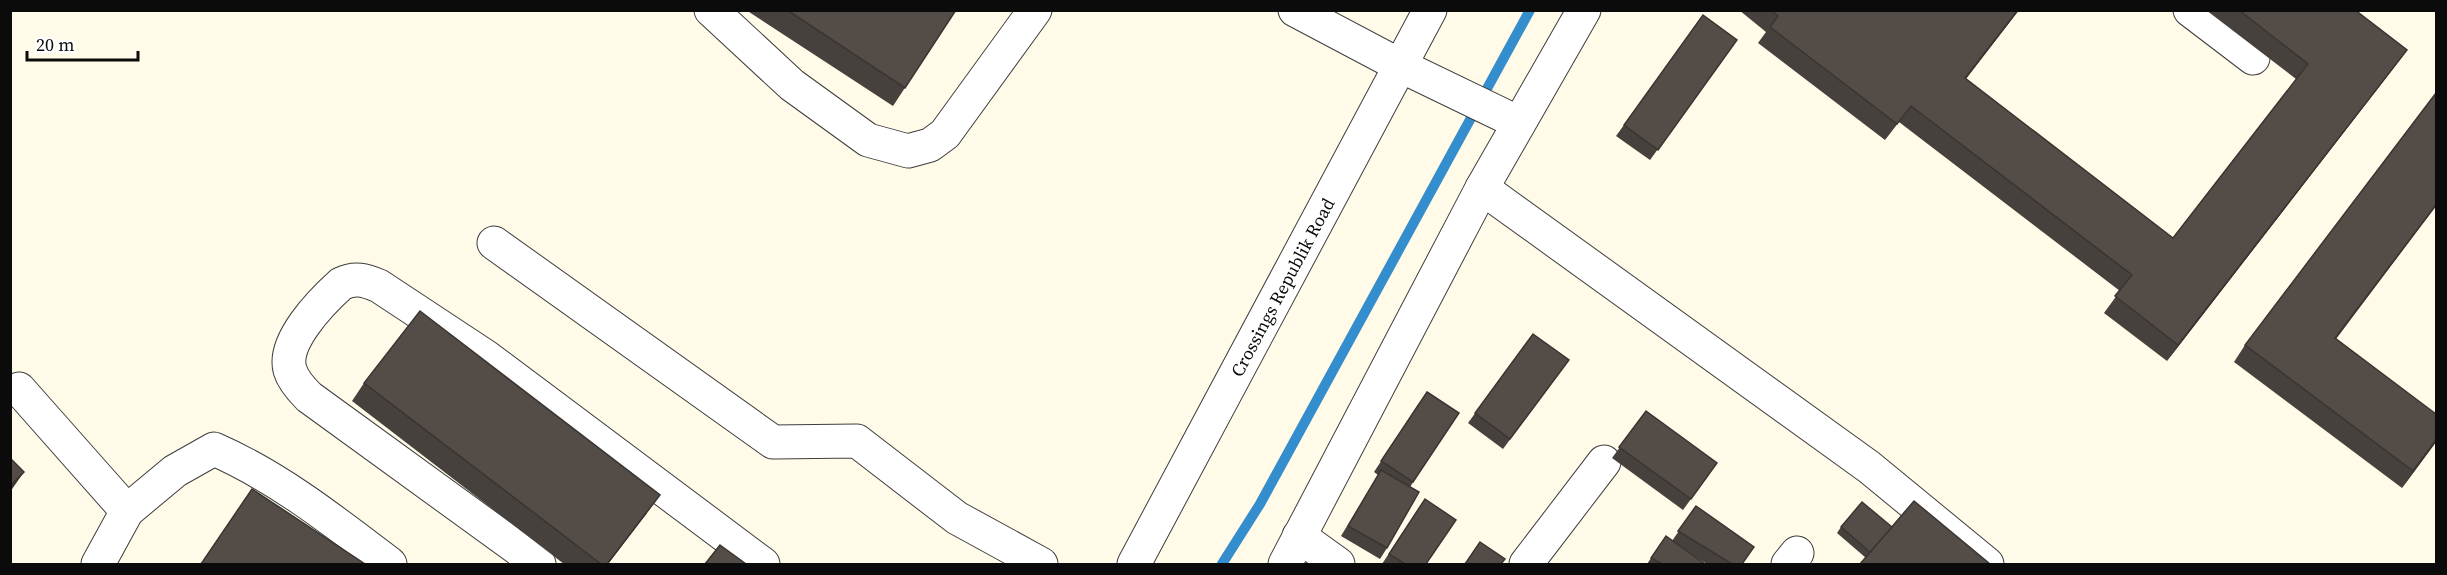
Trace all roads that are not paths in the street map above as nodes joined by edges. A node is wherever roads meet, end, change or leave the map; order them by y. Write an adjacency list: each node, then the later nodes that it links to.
1 (711, 10): 2 (street)
2 (1035, 10)
3 (1295, 10): 8 (street)
4 (1430, 10): 8 (street, Crossings Republik Road)
5 (1584, 10): 9 (street)
6 (2190, 10): 7 (street)
7 (2253, 58)
8 (1399, 65): 9 (street); 21 (street, Crossings Republik Road)
9 (1519, 123): 10 (street)
10 (1482, 188): 15 (street); 25 (street)
11 (494, 243): 20 (street)
12 (19, 389): 14 (street)
13 (1604, 462): 24 (street)
14 (127, 511): 16 (street); 17 (street)
15 (1299, 536): 22 (street); 23 (street)
16 (98, 564)
17 (390, 564)
18 (539, 564): 19 (street)
19 (763, 564)
20 (1041, 564)
21 (1134, 564)
22 (1285, 564)
23 (1338, 564)
24 (1526, 564)
25 (1987, 564)

